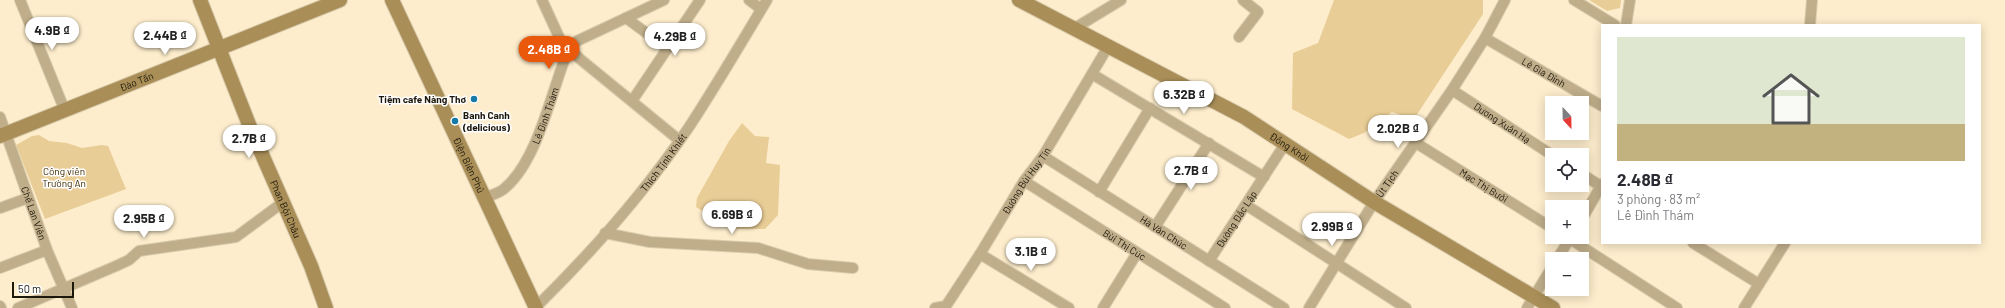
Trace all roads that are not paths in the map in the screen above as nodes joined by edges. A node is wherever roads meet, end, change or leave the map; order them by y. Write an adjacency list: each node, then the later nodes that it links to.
1 (20, 0): 34 (street)
2 (200, 0): 28 (street, Phan Bội Châu)
3 (340, 0): 28 (street, Đào Tấn)
4 (392, 0): 50 (street, Điện Biên Phủ)
5 (542, 0): 26 (street)
6 (664, 0): 18 (street)
7 (700, 0): 27 (street)
8 (750, 0): 17 (street)
9 (766, 0): 17 (street, Thích Tịnh Khiết)
10 (1019, 0): 22 (street, Đồng Khởi)
11 (1121, 0): 22 (street)
12 (1243, 0): 23 (street)
13 (1574, 0): 19 (street)
14 (1630, 0): 20 (street)
15 (1812, 0): 21 (street)
16 (1500, 2): 24 (street, Út Tịch)
17 (761, 9): 37 (street, Thích Tịnh Khiết)
18 (626, 18): 26 (street); 27 (street)
19 (1613, 24)
20 (1626, 24)
21 (1810, 24)
22 (1076, 28): 25 (street, Đồng Khởi)
23 (1239, 37)
24 (1485, 38): 30 (street, Út Tịch); 32 (street, Lê Gia Đỉnh)
25 (1109, 45): 29 (street, Đường Bùi Huy Tín); 40 (street, Đồng Khởi)
26 (569, 48): 31 (street); 50 (street, Lê Đình Thám)
27 (668, 48): 31 (street)
28 (219, 49): 34 (street, Đào Tấn); 52 (street, Phan Bội Châu)
29 (1092, 74): 33 (street); 42 (street, Đường Bùi Huy Tín)
30 (1452, 90): 38 (street, Út Tịch); 41 (street, Dương Xuân Hạ)
31 (632, 102): 37 (street)
32 (1601, 105)
33 (1150, 108): 39 (street); 48 (street)
34 (64, 111): 36 (street, Đào Tấn)
35 (0, 117): 36 (street, Chế Lan Viên)
36 (3, 135): 49 (street, Chế Lan Viên)
37 (679, 140): 58 (street, Thích Tịnh Khiết)
38 (1416, 142): 51 (street, Út Tịch); 56 (street, Mạc Thị Bưởi)
39 (1209, 143): 43 (street); 57 (street)
40 (1285, 144): 43 (street, Đường Đắc Lập); 51 (street, Đồng Khởi)
41 (1545, 150)
42 (1043, 156): 45 (street, Đường Bùi Huy Tín); 48 (street, Hà Văn Chúc)
43 (1264, 177): 53 (street, Đường Đắc Lập)
44 (1589, 178): 46 (street)
45 (1024, 181): 63 (street, Bùi Thị Cúc); 64 (street, Đường Bùi Huy Tín)
46 (1601, 185)
47 (1601, 188): 54 (street)
48 (1099, 192): 57 (street, Hà Văn Chúc)
49 (28, 198): 55 (street); 62 (street, Chế Lan Viên)
50 (484, 198): 77 (street, Điện Biên Phủ)
51 (1374, 202): 66 (street, Út Tịch); 72 (street, Đồng Khởi)
52 (282, 203): 71 (street); 76 (street, Phan Bội Châu)
53 (1246, 205): 65 (street, Đường Đắc Lập); 66 (street)
54 (1589, 207)
55 (0, 208)
56 (1545, 224)
57 (1155, 227): 65 (street, Hà Văn Chúc)
58 (605, 233): 68 (street); 77 (street, Thích Tịnh Khiết)
59 (1578, 244): 86 (street)
60 (1695, 244): 70 (street)
61 (1784, 244): 70 (street)
62 (47, 250): 67 (street); 71 (street, Chế Lan Viên)
63 (1137, 253): 80 (street); 81 (street, Bùi Thị Cúc)
64 (980, 254): 73 (street, Đường Bùi Huy Tín); 79 (street)
65 (1209, 261): 82 (street, Hà Văn Chúc)
66 (1337, 264): 83 (street, Út Tịch); 84 (street)
67 (0, 268)
68 (853, 268)
69 (1545, 279): 72 (street)
70 (1759, 284): 87 (street)
71 (64, 290): 74 (street); 75 (street, Chế Lan Viên)
72 (1531, 302): 85 (street, Đồng Khởi)
73 (948, 307): 78 (street, Đường Bùi Huy Tín)
74 (18, 308)
75 (72, 308)
76 (326, 308)
77 (536, 308)
78 (936, 308)
79 (1069, 308)
80 (1103, 308)
81 (1226, 308)
82 (1284, 308)
83 (1309, 308)
84 (1406, 308)
85 (1553, 308)
86 (1677, 308)
87 (1744, 308)

